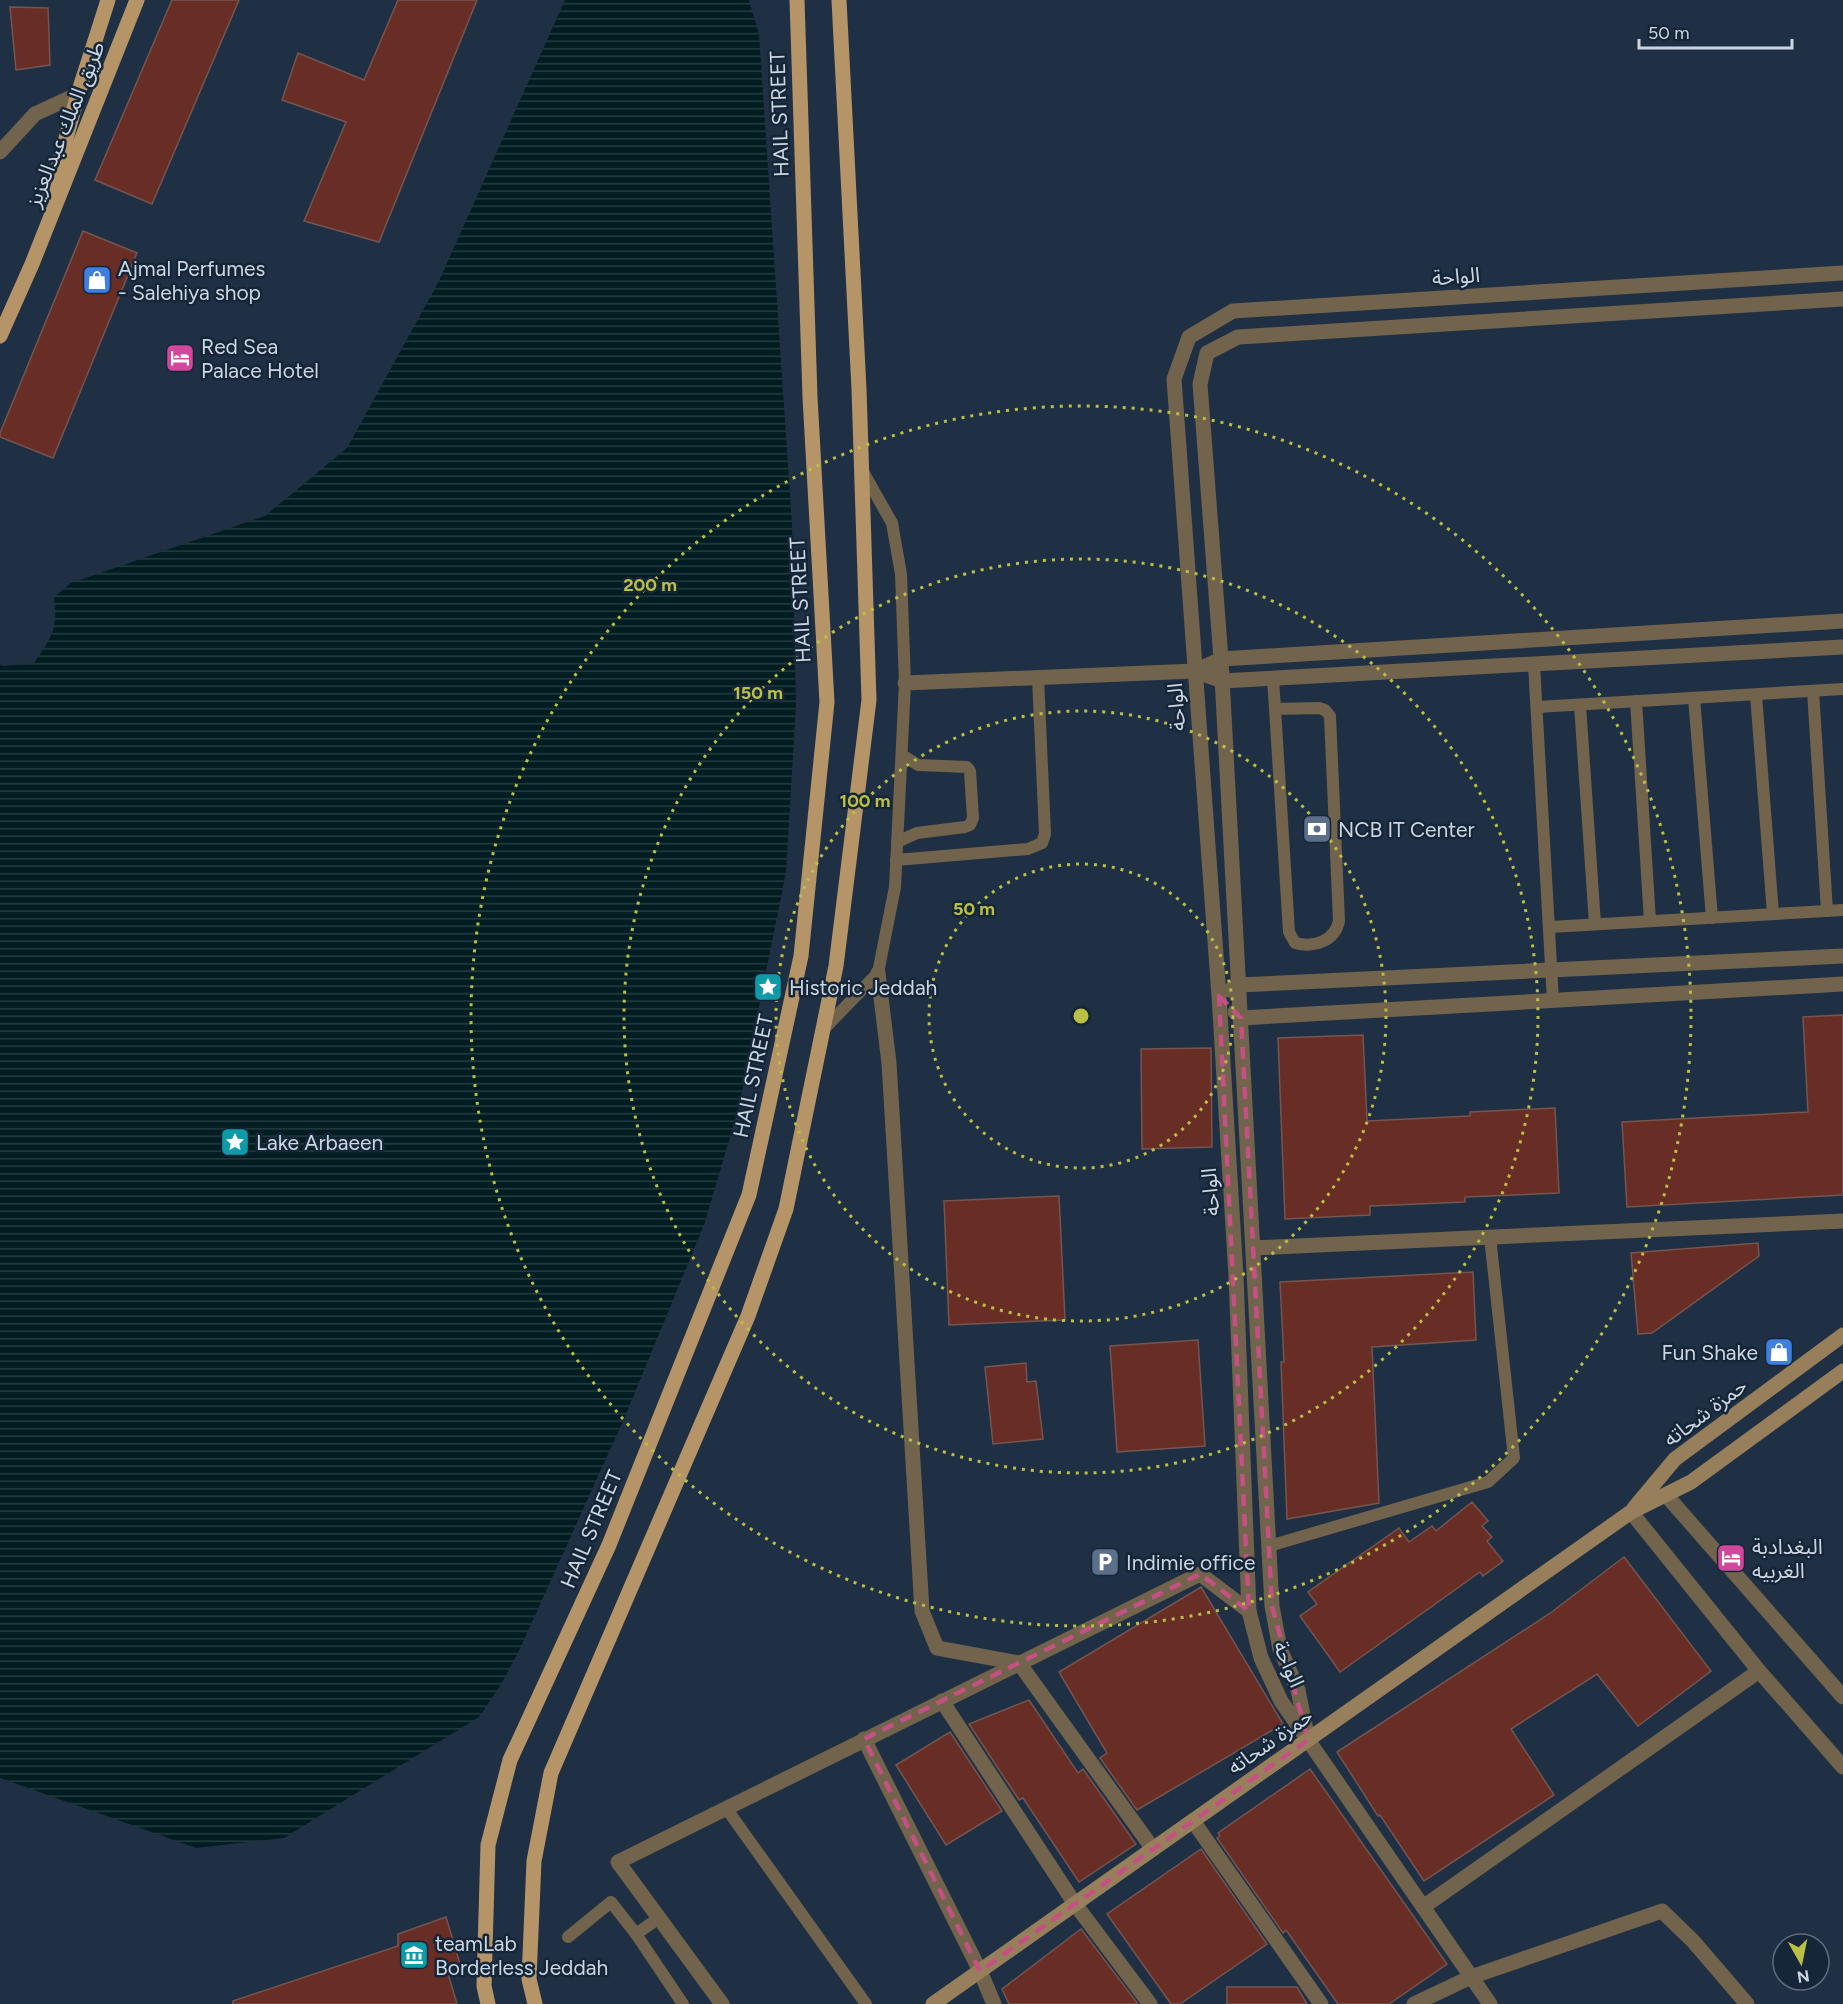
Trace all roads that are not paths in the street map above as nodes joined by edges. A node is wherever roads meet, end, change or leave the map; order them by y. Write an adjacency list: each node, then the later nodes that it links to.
1 (108, 0): 5 (main road, طريق الملك عبدالعزيز)
2 (136, 0): 8 (main road, طريق الملك عبدالعزيز)
3 (797, 0): 75 (main road, HAIL STREET)
4 (839, 0): 12 (main road)
5 (78, 94): 6 (street); 8 (main road, طريق الملك عبدالعزيز)
6 (7, 136): 7 (street)
7 (0, 152)
8 (32, 264): 11 (main road, طريق الملك عبدالعزيز)
9 (1843, 273): 17 (street, الواحة)
10 (1843, 299): 15 (street, الواحة)
11 (0, 336)
12 (862, 470): 21 (lane); 48 (main road)
13 (1843, 621): 15 (street)
14 (1843, 647): 16 (street)
15 (1221, 659): 17 (street); 20 (street, الواحة)
16 (1534, 664): 19 (street); 28 (lane)
17 (1195, 671): 18 (street); 20 (street); 45 (street, الواحة)
18 (1038, 678): 21 (street); 32 (lane)
19 (1273, 678): 20 (street); 29 (lane)
20 (1222, 681): 44 (street, الواحة)
21 (906, 683): 30 (lane)
22 (1843, 689): 23 (lane)
23 (1813, 691): 24 (lane); 34 (lane)
24 (1756, 694): 25 (lane); 35 (lane)
25 (1694, 698): 26 (lane); 36 (lane)
26 (1636, 701): 27 (lane); 37 (lane)
27 (1580, 705): 28 (lane); 38 (lane)
28 (1537, 707): 39 (lane)
29 (1275, 709): 29 (lane)
30 (902, 755): 31 (lane); 31 (lane)
31 (897, 842): 32 (lane)
32 (896, 860): 42 (lane)
33 (1843, 910): 34 (lane)
34 (1827, 911): 35 (lane)
35 (1773, 914): 36 (lane)
36 (1712, 918): 37 (lane)
37 (1650, 921): 38 (lane)
38 (1595, 924): 39 (lane)
39 (1550, 927): 41 (lane)
40 (1843, 956): 41 (street)
41 (1552, 970): 44 (street); 46 (lane)
42 (878, 973): 48 (lane); 58 (street)
43 (1843, 984): 46 (street)
44 (1239, 985): 45 (street); 47 (street, الواحة)
45 (1218, 996): 47 (street); 57 (street, الواحة)
46 (1553, 1001): 47 (street)
47 (1240, 1018): 51 (street, الواحة)
48 (823, 1030): 76 (main road)
49 (1843, 1221): 50 (street)
50 (1490, 1237): 51 (street); 56 (lane)
51 (1253, 1248): 56 (street, الواحة)
52 (1843, 1335): 55 (main road, حمزة شحاته)
53 (1843, 1371): 54 (main road, حمزة شحاته)
54 (1666, 1495): 55 (main road, حمزة شحاته); 60 (street)
55 (1631, 1512): 59 (street); 63 (main road, حمزة شحاته)
56 (1269, 1546): 63 (street, الواحة)
57 (1249, 1611): 58 (street); 63 (street, الواحة)
58 (1019, 1663): 61 (street); 67 (street)
59 (1759, 1671): 64 (street); 69 (street)
60 (1843, 1697)
61 (942, 1701): 62 (street); 68 (street)
62 (864, 1739): 65 (street); 73 (street)
63 (1308, 1740): 66 (main road, حمزة شحاته); 69 (street)
64 (1843, 1767)
65 (726, 1808): 70 (street); 79 (lane)
66 (1193, 1821): 67 (main road, حمزة شحاته); 83 (street)
67 (1153, 1849): 68 (main road, حمزة شحاته)
68 (1075, 1904): 73 (main road, حمزة شحاته); 82 (street)
69 (1423, 1907): 74 (street)
70 (659, 1918): 71 (lane); 78 (street)
71 (636, 1934): 72 (lane); 77 (lane)
72 (568, 1937)
73 (980, 1971): 80 (main road, حمزة شحاته); 81 (street)
74 (1471, 1977): 84 (street); 85 (street); 86 (street)
75 (488, 2004)
76 (535, 2004)
77 (683, 2004)
78 (722, 2004)
79 (866, 2004)
80 (933, 2004)
81 (994, 2004)
82 (1150, 2004)
83 (1322, 2004)
84 (1414, 2004)
85 (1490, 2004)
86 (1747, 2004)

